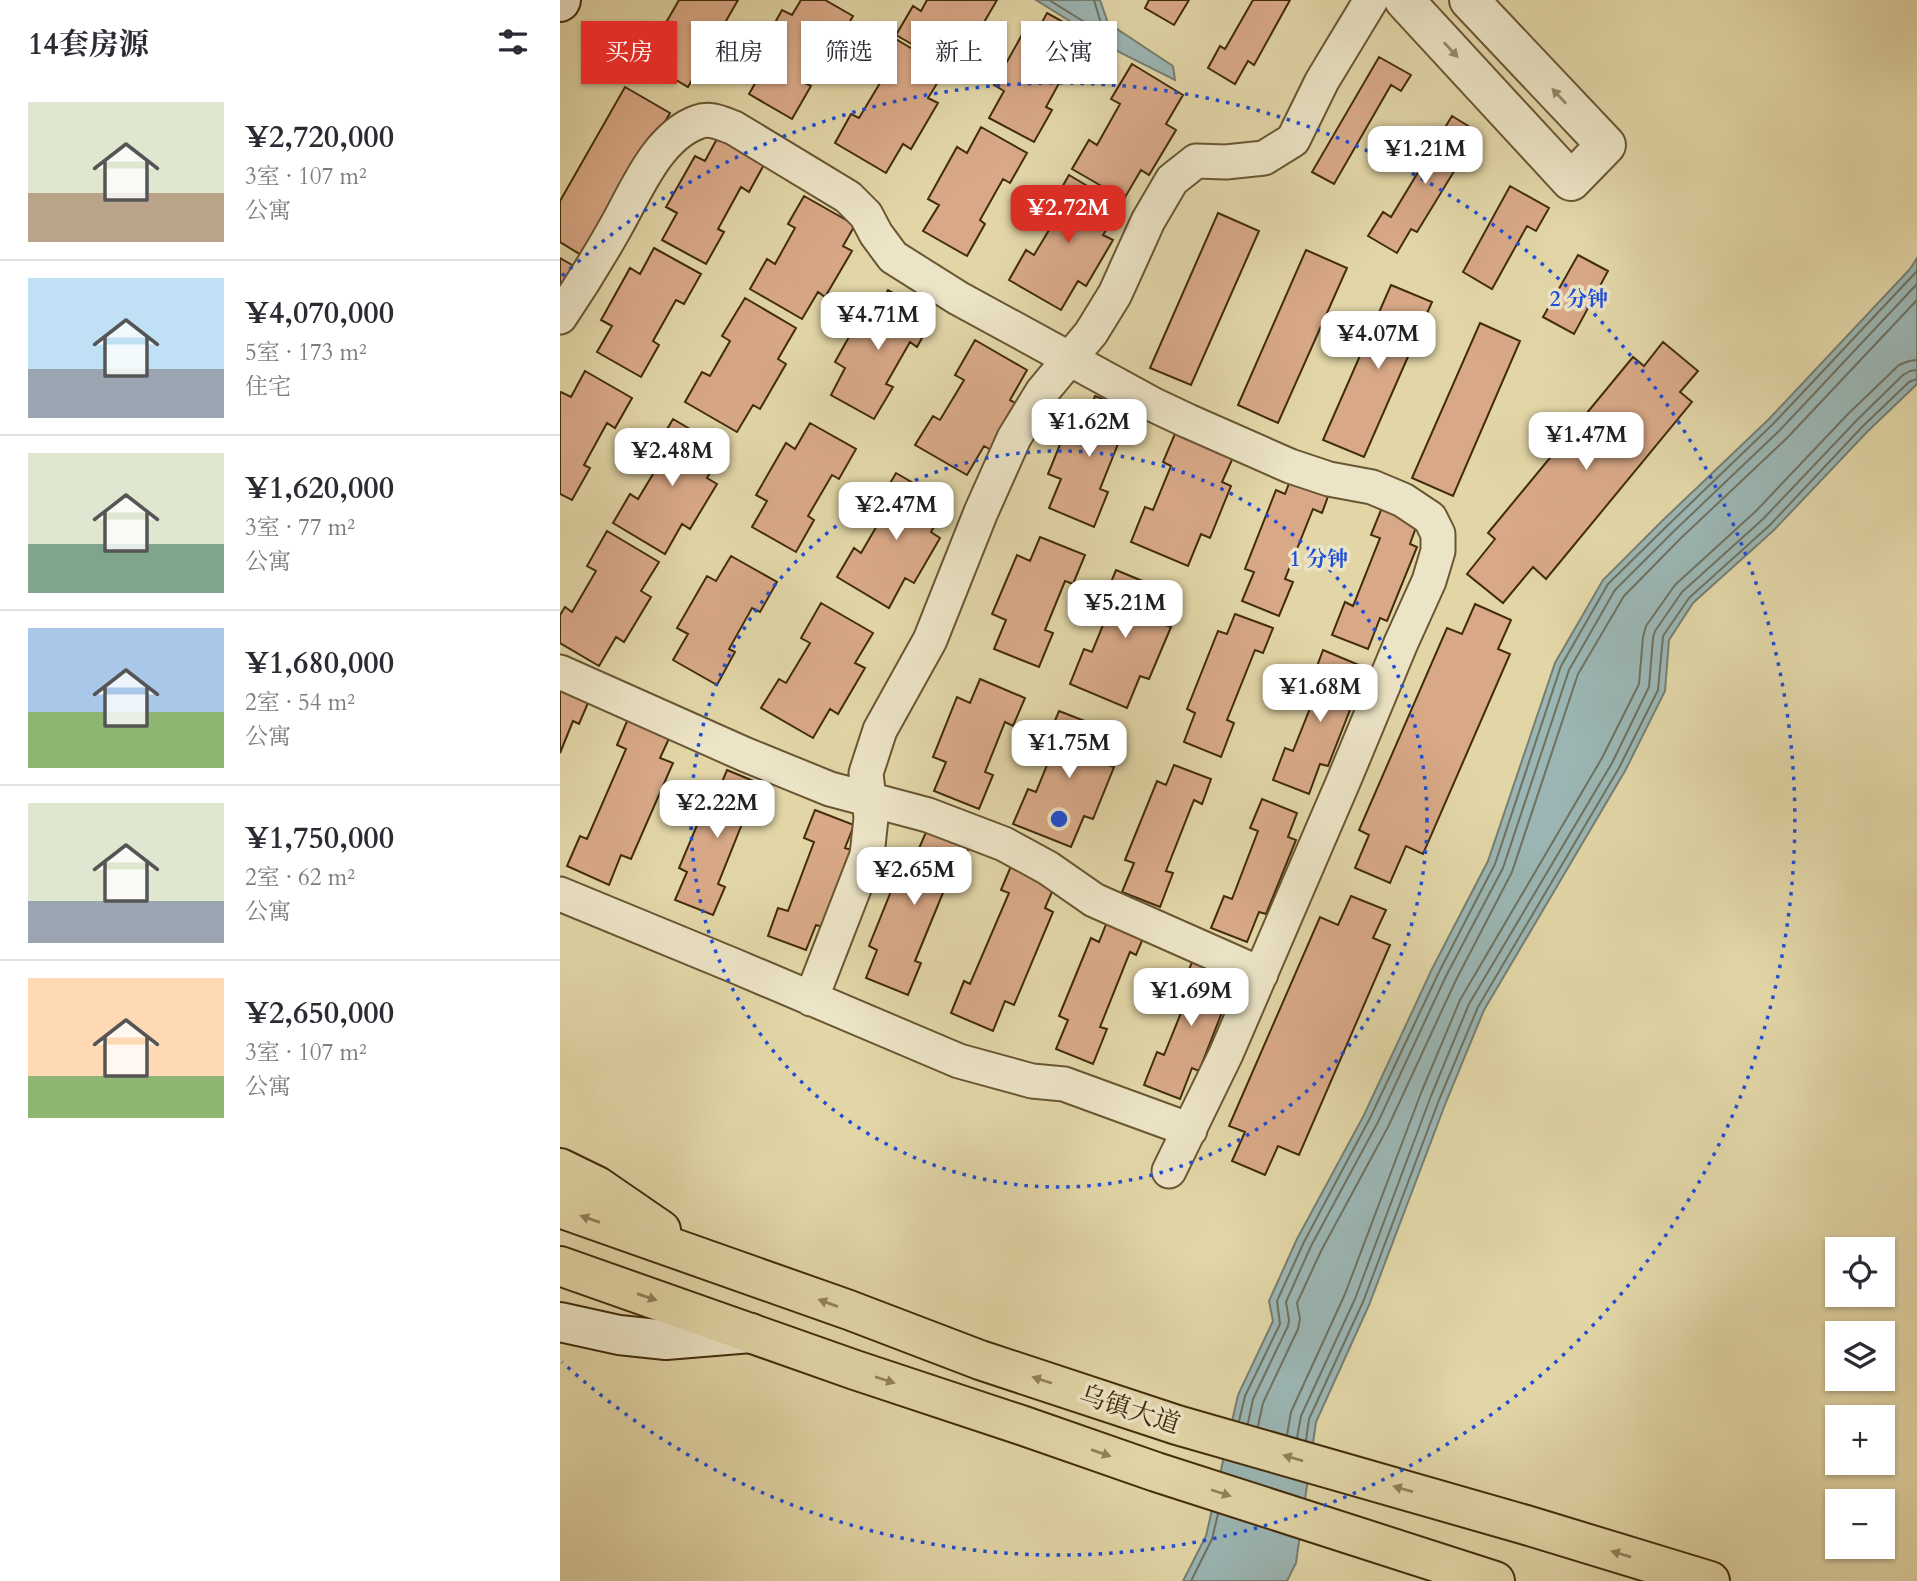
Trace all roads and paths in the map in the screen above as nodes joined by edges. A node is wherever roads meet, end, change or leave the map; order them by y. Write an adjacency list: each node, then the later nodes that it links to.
1 (1371, 0): 5 (street)
2 (1404, 0): 3 (street, one-way to 3)
3 (1469, 0)
4 (560, 317): 5 (street)
5 (1070, 359): 7 (street); 9 (street)
6 (560, 672): 7 (street)
7 (869, 799): 9 (street); 10 (street)
8 (560, 894): 10 (street)
9 (1261, 974): 11 (street)
10 (811, 999): 11 (street)
11 (1190, 1130): 13 (street)
12 (560, 1168): 15 (main road)
13 (1169, 1171)
14 (560, 1208): 15 (main road, 乌镇大道, one-way to 14)
15 (696, 1256): 20 (main road, 乌镇大道, one-way to 15)
16 (560, 1265): 18 (main road, 乌镇大道, one-way to 18)
17 (560, 1322): 18 (street)
18 (751, 1333): 19 (main road, 乌镇大道, one-way to 19)
19 (1495, 1581)
20 (1710, 1581)

